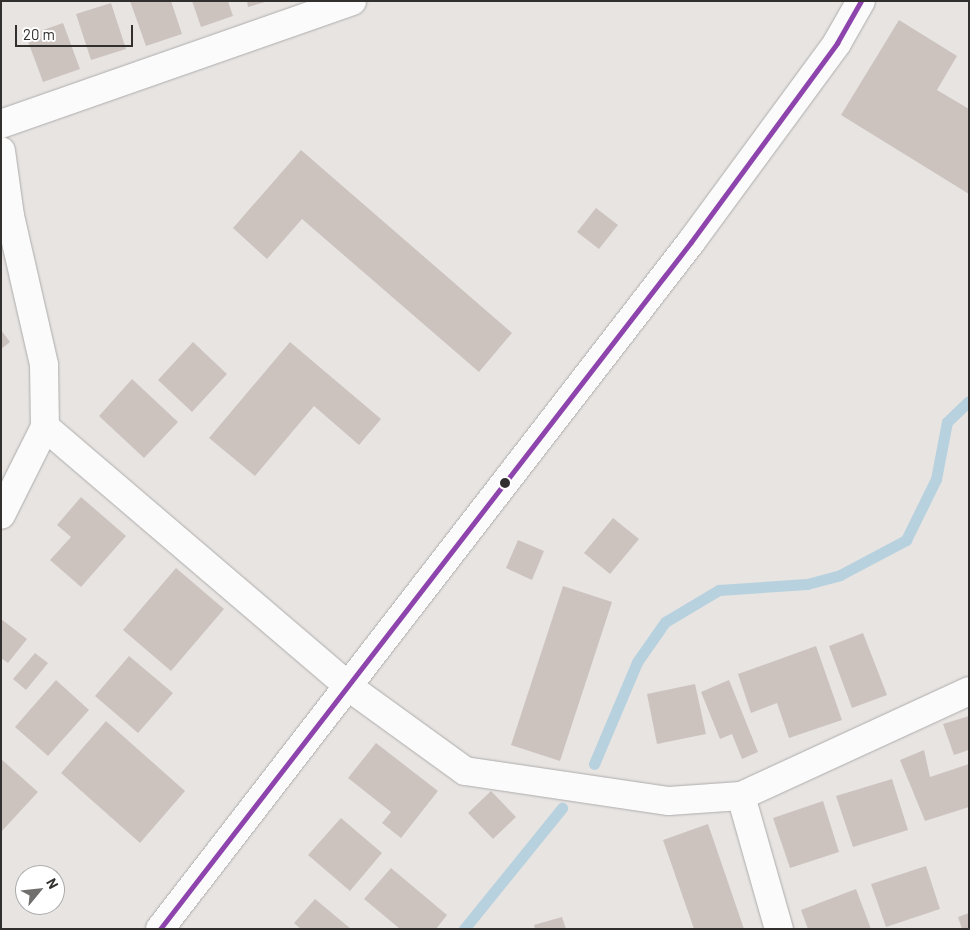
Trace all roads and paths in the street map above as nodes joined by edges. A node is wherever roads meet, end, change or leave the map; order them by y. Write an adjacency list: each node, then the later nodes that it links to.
1 (352, 1): 3 (main road)
2 (861, 1): 8 (main road)
3 (1, 124)
4 (1, 151): 5 (main road)
5 (6, 219): 6 (main road)
6 (45, 427): 7 (main road); 8 (main road)
7 (1, 515)
8 (350, 686): 10 (main road); 11 (main road)
9 (969, 691): 10 (main road)
10 (741, 796): 12 (main road)
11 (160, 929)
12 (779, 929)

